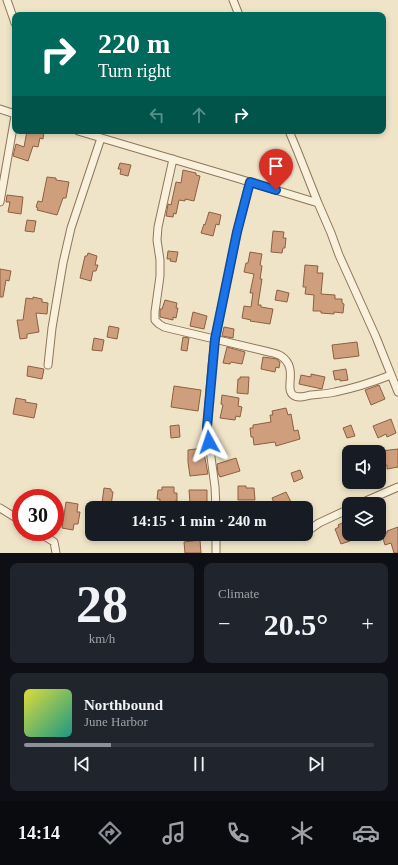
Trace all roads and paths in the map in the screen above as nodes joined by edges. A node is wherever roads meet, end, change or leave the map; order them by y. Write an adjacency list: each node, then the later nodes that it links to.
1 (7, 0): 4 (street)
2 (233, 0): 3 (street)
3 (238, 12)
4 (12, 14)
5 (0, 109): 6 (street)
6 (12, 114)
7 (12, 132): 13 (street)
8 (87, 134): 10 (street)
9 (290, 134): 14 (street)
10 (100, 138): 11 (street); 16 (street)
11 (173, 159): 12 (street); 15 (street)
12 (250, 182): 14 (street); 15 (street)
13 (0, 202)
14 (318, 203): 17 (street)
15 (215, 339): 17 (street); 21 (street)
16 (48, 366)
17 (391, 375): 18 (street)
18 (398, 392)
19 (398, 487): 20 (street)
20 (375, 497)
21 (216, 501)
22 (0, 508): 24 (street)
23 (342, 512): 25 (street)
24 (12, 515)
25 (313, 528)
26 (52, 541): 28 (street)
27 (216, 541): 29 (street)
28 (56, 553)
29 (216, 553)

